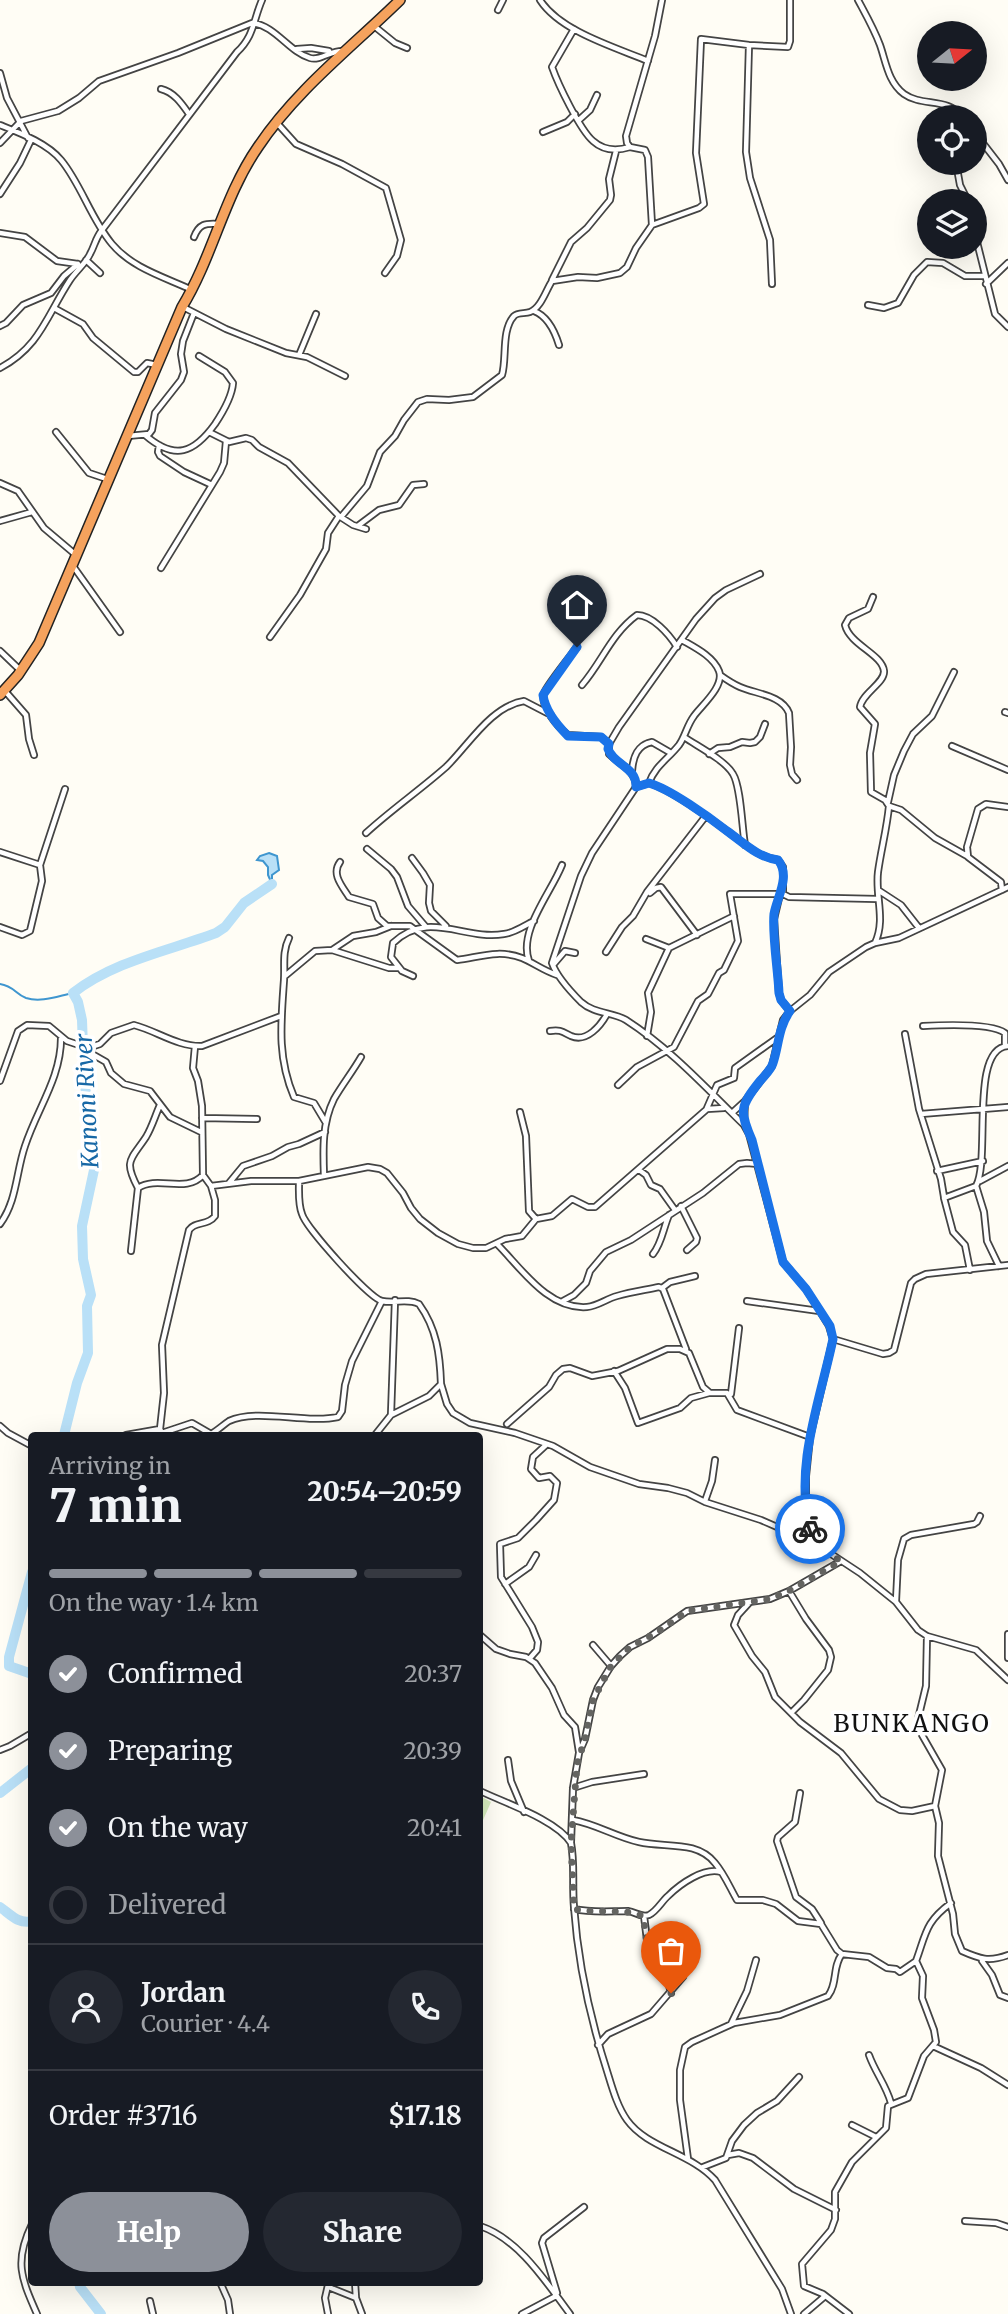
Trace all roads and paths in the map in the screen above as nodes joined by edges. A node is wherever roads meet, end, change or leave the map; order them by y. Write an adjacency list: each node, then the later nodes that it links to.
1 (262, 0): 9 (street)
2 (400, 0): 10 (highway)
3 (503, 0): 8 (street)
4 (540, 0): 11 (street)
5 (662, 0): 17 (street)
6 (790, 0): 12 (street)
7 (858, 0): 21 (street)
8 (498, 10)
9 (252, 23): 14 (street); 22 (street); 25 (street)
10 (373, 26): 13 (street); 16 (highway)
11 (574, 29): 17 (street); 23 (street)
12 (749, 45): 38 (street); 50 (street)
13 (407, 48)
14 (297, 49): 15 (street); 15 (street)
15 (330, 51): 16 (street)
16 (347, 51): 26 (highway)
17 (648, 61): 32 (street)
18 (0, 73): 25 (street)
19 (161, 89): 22 (street)
20 (597, 95): 24 (street)
21 (947, 105)
22 (189, 114): 39 (street)
23 (575, 114): 24 (street); 29 (street)
24 (579, 120): 34 (street)
25 (21, 121): 28 (street); 30 (street)
26 (276, 123): 37 (highway); 46 (street)
27 (0, 125): 28 (street)
28 (11, 130): 30 (street); 31 (street)
29 (544, 132)
30 (30, 139): 36 (street); 39 (street)
31 (0, 143)
32 (629, 147): 34 (street); 38 (street)
33 (987, 148): 35 (street)
34 (616, 151): 49 (street)
35 (1008, 180)
36 (0, 194)
37 (219, 224): 41 (street); 52 (highway)
38 (652, 225): 49 (street)
39 (102, 230): 43 (street); 52 (street)
40 (0, 233): 45 (street)
41 (194, 237)
42 (980, 259): 48 (street)
43 (86, 260): 45 (street); 47 (street)
44 (1008, 263): 51 (street)
45 (79, 264): 55 (street); 59 (street)
46 (385, 273)
47 (100, 274)
48 (984, 276): 51 (street); 53 (street)
49 (552, 281): 56 (street)
50 (772, 284)
51 (986, 284): 60 (street)
52 (192, 290): 54 (highway)
53 (868, 305)
54 (182, 307): 57 (street); 64 (highway)
55 (54, 308): 64 (street); 65 (street)
56 (533, 310): 61 (street); 78 (street)
57 (194, 313): 62 (street); 69 (street)
58 (316, 314): 62 (street)
59 (0, 326)
60 (1008, 327)
61 (559, 345)
62 (299, 355): 66 (street)
63 (199, 356): 68 (street)
64 (157, 365): 70 (highway)
65 (0, 368)
66 (345, 376)
67 (56, 432): 73 (street)
68 (209, 432): 71 (street); 72 (street)
69 (145, 435): 70 (street); 72 (street)
70 (127, 436): 73 (highway)
71 (226, 440): 76 (street); 78 (street)
72 (159, 445): 76 (street)
73 (108, 479): 82 (highway)
74 (0, 483): 77 (street)
75 (424, 484): 80 (street)
76 (212, 485): 84 (street)
77 (32, 512): 79 (street); 82 (street)
78 (340, 516): 80 (street); 88 (street)
79 (0, 521)
80 (358, 526): 81 (street)
81 (366, 529)
82 (77, 555): 83 (highway)
83 (73, 566): 87 (street); 93 (highway)
84 (161, 568)
85 (760, 574): 89 (street)
86 (873, 597): 112 (street)
87 (120, 632)
88 (270, 637)
89 (682, 640): 91 (street); 95 (street)
90 (577, 647): 98 (street)
91 (677, 647): 96 (street); 101 (street)
92 (0, 651): 93 (street)
93 (21, 670): 97 (highway)
94 (954, 672): 112 (street)
95 (720, 675): 100 (street); 108 (street)
96 (582, 685)
97 (2, 692): 105 (street)
98 (551, 715): 101 (street); 115 (street)
99 (765, 724): 104 (street)
100 (684, 737): 103 (street); 104 (street)
101 (609, 744): 107 (street)
102 (952, 746): 106 (street)
103 (671, 753): 107 (street); 109 (street)
104 (709, 754): 116 (street)
105 (34, 755)
106 (1008, 770)
107 (632, 772): 110 (street)
108 (797, 780)
109 (649, 783): 110 (street); 114 (street)
110 (636, 787): 148 (street)
111 (65, 789): 122 (street)
112 (889, 804): 119 (street); 126 (street)
113 (1008, 807): 119 (street)
114 (705, 817): 116 (street); 129 (street)
115 (366, 834)
116 (746, 845): 128 (street)
117 (367, 849): 135 (street)
118 (0, 852): 122 (street)
119 (968, 857): 124 (street)
120 (412, 858): 136 (street)
121 (340, 862): 133 (street)
122 (40, 865): 134 (street)
123 (562, 865): 132 (street)
124 (1001, 882): 125 (street); 127 (street)
125 (1008, 885): 127 (street)
126 (878, 890): 130 (street); 137 (street)
127 (1002, 890): 137 (street)
128 (781, 893): 130 (street); 131 (street); 153 (street)
129 (645, 896): 139 (street); 145 (street)
130 (877, 899): 142 (street)
131 (734, 916): 139 (street); 165 (street)
132 (534, 921): 136 (street); 147 (street)
133 (391, 926): 138 (street); 144 (street)
134 (0, 927)
135 (427, 927): 136 (street); 138 (street)
136 (446, 927)
137 (919, 928): 142 (street)
138 (416, 929): 147 (street); 149 (street)
139 (697, 935): 143 (street)
140 (289, 938): 152 (street)
141 (646, 939): 143 (street)
142 (875, 943): 153 (street)
143 (669, 948): 159 (street)
144 (332, 950): 149 (street); 152 (street)
145 (606, 952)
146 (575, 953): 148 (street)
147 (530, 962): 150 (street)
148 (553, 966): 150 (street)
149 (399, 968): 151 (street)
150 (558, 975): 154 (street)
151 (413, 976)
152 (284, 977): 155 (street)
153 (790, 1011): 161 (street)
154 (607, 1014): 157 (street); 159 (street)
155 (281, 1016): 162 (street); 181 (street)
156 (923, 1026): 163 (street)
157 (550, 1031)
158 (905, 1034): 178 (street)
159 (647, 1036): 165 (street)
160 (61, 1037): 164 (street); 167 (street); 202 (street)
161 (778, 1037): 169 (street); 170 (street)
162 (195, 1046): 164 (street); 179 (street)
163 (1007, 1046): 174 (street)
164 (91, 1047): 171 (street)
165 (666, 1051): 168 (street); 169 (street)
166 (361, 1057): 181 (street)
167 (0, 1081)
168 (618, 1085)
169 (714, 1094): 173 (street); 176 (street)
170 (745, 1101): 177 (street); 182 (street)
171 (160, 1105): 183 (street); 196 (street)
172 (1008, 1107): 174 (street)
173 (725, 1108): 176 (street); 177 (street)
174 (984, 1108): 178 (street); 185 (street)
175 (520, 1112): 201 (street)
176 (704, 1112): 188 (street)
177 (732, 1113): 182 (street)
178 (920, 1114): 189 (street)
179 (202, 1118): 180 (street); 183 (street)
180 (257, 1119)
181 (326, 1123): 184 (street)
182 (744, 1125): 186 (street)
183 (201, 1132): 190 (street)
184 (325, 1132): 191 (street); 193 (street)
185 (983, 1161): 189 (street); 194 (street)
186 (758, 1164): 198 (street); 216 (street)
187 (1008, 1167): 194 (street)
188 (639, 1170): 199 (street); 201 (street)
189 (937, 1171): 197 (street)
190 (203, 1175): 195 (street); 196 (street)
191 (324, 1176): 192 (street); 203 (street)
192 (299, 1181): 193 (street); 213 (street)
193 (229, 1183): 195 (street)
194 (978, 1184): 197 (street); 208 (street)
195 (211, 1186): 227 (street)
196 (138, 1188): 205 (street)
197 (944, 1198): 209 (street)
198 (681, 1206): 199 (street); 204 (street)
199 (675, 1210): 200 (street)
200 (669, 1214): 206 (street); 215 (street)
201 (536, 1219): 203 (street)
202 (0, 1224)
203 (497, 1244): 215 (street)
204 (687, 1250)
205 (131, 1251)
206 (653, 1254)
207 (1008, 1265): 208 (street)
208 (999, 1266): 209 (street)
209 (970, 1270): 218 (street)
210 (695, 1276): 211 (street)
211 (662, 1288): 215 (street); 219 (street)
212 (394, 1300): 213 (street); 221 (street); 224 (street)
213 (382, 1301): 230 (street)
214 (747, 1301): 216 (street)
215 (562, 1302)
216 (820, 1311): 218 (street)
217 (739, 1328): 223 (street)
218 (833, 1339): 232 (street)
219 (687, 1350): 220 (street); 222 (street)
220 (614, 1371): 222 (street); 225 (street)
221 (441, 1384): 224 (street); 234 (street)
222 (710, 1393): 223 (street)
223 (730, 1395): 232 (street)
224 (391, 1415): 231 (street)
225 (507, 1424)
226 (0, 1426): 233 (street)
227 (161, 1432)
228 (164, 1432): 229 (street)
229 (208, 1432)
230 (214, 1432)
231 (377, 1432)
232 (810, 1437): 238 (street)
233 (28, 1444)
234 (547, 1444): 236 (street); 241 (street)
235 (715, 1460): 236 (street)
236 (705, 1501): 238 (street)
237 (980, 1516): 243 (street)
238 (818, 1546): 240 (street)
239 (536, 1555): 241 (street)
240 (841, 1561): 242 (street); 243 (street)
241 (505, 1584): 249 (street)
242 (789, 1591): 244 (street); 253 (street)
243 (896, 1602): 246 (street)
244 (748, 1603): 251 (street); 253 (street)
245 (1008, 1634): 250 (street)
246 (927, 1636): 252 (street); 262 (street)
247 (483, 1638): 249 (street)
248 (593, 1645): 251 (street)
249 (530, 1658): 256 (street)
250 (1008, 1658)
251 (611, 1666): 256 (street)
252 (1008, 1680)
253 (792, 1712): 262 (street)
254 (28, 1735): 255 (street)
255 (0, 1750)
256 (579, 1753): 259 (street)
257 (508, 1760): 263 (street)
258 (644, 1774): 259 (street)
259 (573, 1788): 264 (street)
260 (483, 1792): 263 (street)
261 (800, 1793): 270 (street)
262 (935, 1806): 267 (street)
263 (525, 1812): 265 (street)
264 (573, 1819): 265 (street); 266 (street)
265 (571, 1843): 268 (street)
266 (721, 1872): 269 (street); 270 (street)
267 (950, 1903): 274 (street); 275 (street)
268 (574, 1909): 269 (street); 280 (street)
269 (643, 1916): 277 (street)
270 (821, 1924): 271 (street)
271 (842, 1954): 275 (street); 279 (street)
272 (1008, 1955): 274 (street)
273 (756, 1960): 279 (street)
274 (982, 1960): 278 (street)
275 (916, 1961): 281 (street)
276 (683, 1977): 277 (street)
277 (671, 1993): 280 (street)
278 (1008, 1998)
279 (731, 2025): 289 (street)
280 (598, 2045): 289 (street)
281 (933, 2046): 284 (street); 285 (street)
282 (869, 2055): 285 (street)
283 (799, 2077): 288 (street)
284 (1008, 2085)
285 (891, 2103): 287 (street)
286 (852, 2125): 287 (street)
287 (876, 2137): 292 (street)
288 (728, 2155): 290 (street); 292 (street)
289 (688, 2159): 290 (street)
290 (703, 2167): 312 (street)
291 (584, 2207): 302 (street)
292 (836, 2210): 301 (street)
293 (965, 2221): 295 (street)
294 (483, 2227): 302 (street)
295 (1008, 2227)
296 (28, 2236): 305 (street)
297 (222, 2286): 307 (street)
298 (327, 2286): 308 (street)
299 (330, 2286): 303 (street)
300 (355, 2286): 303 (street)
301 (823, 2294): 313 (street); 314 (street)
302 (557, 2297): 310 (street); 311 (street)
303 (356, 2298): 309 (street)
304 (149, 2301): 306 (street)
305 (37, 2314)
306 (153, 2314)
307 (230, 2314)
308 (328, 2314)
309 (362, 2314)
310 (522, 2314)
311 (570, 2314)
312 (792, 2314)
313 (804, 2314)
314 (849, 2314)

